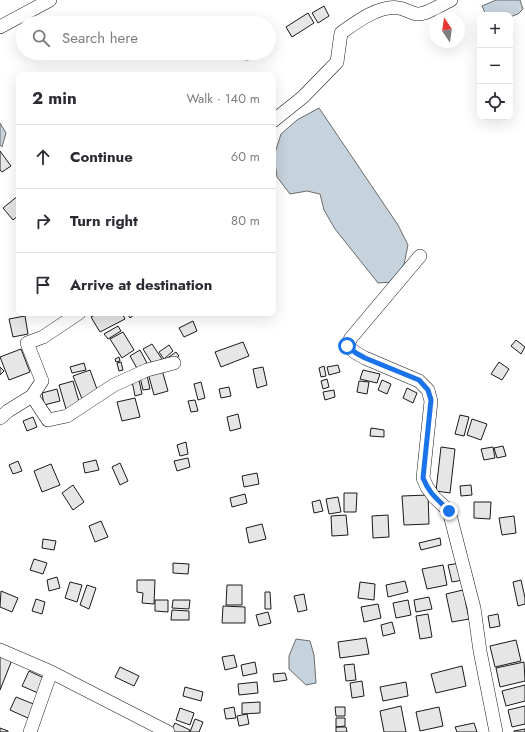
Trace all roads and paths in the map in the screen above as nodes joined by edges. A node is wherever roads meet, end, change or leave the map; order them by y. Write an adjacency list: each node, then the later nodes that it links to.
1 (50, 0): 3 (street)
2 (451, 0): 6 (street)
3 (20, 16)
4 (16, 18): 5 (street)
5 (0, 27)
6 (276, 119)
7 (420, 256): 16 (street)
8 (74, 316): 10 (street)
9 (174, 363): 10 (street)
10 (32, 396): 11 (street)
11 (0, 418)
12 (0, 650): 13 (street)
13 (52, 672): 14 (street); 15 (street)
14 (30, 732)
15 (168, 732)
16 (496, 732)

